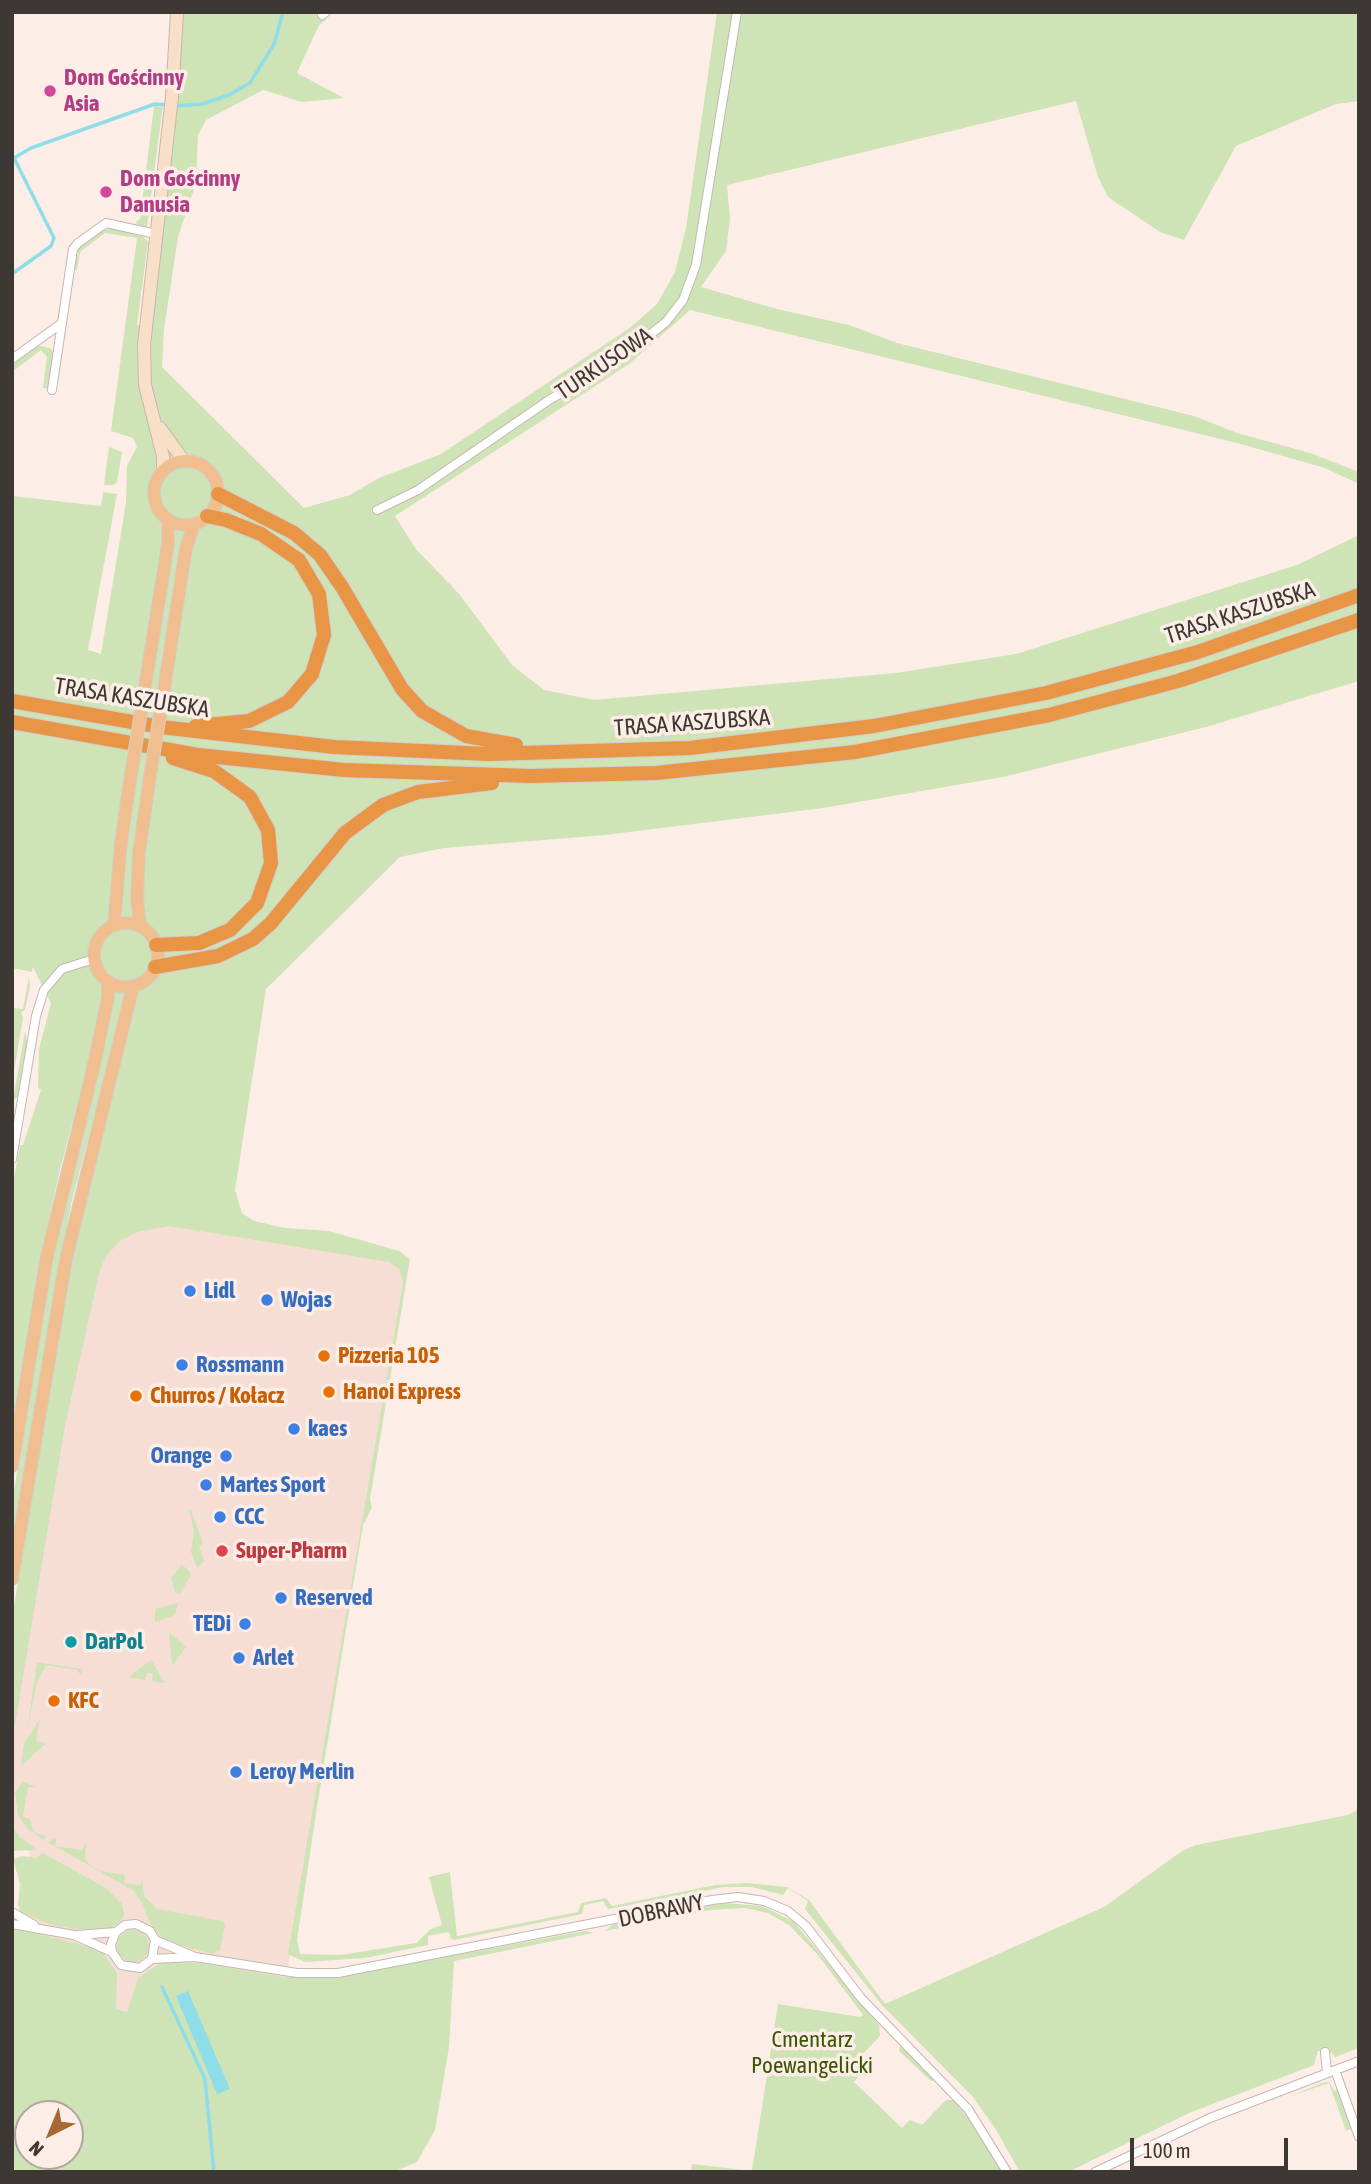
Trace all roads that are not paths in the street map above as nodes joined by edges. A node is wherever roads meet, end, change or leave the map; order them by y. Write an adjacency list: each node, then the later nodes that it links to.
1 (177, 12): 3 (main road)
2 (737, 12): 11 (street, TURKUSOWA)
3 (156, 234): 4 (street); 7 (main road)
4 (62, 323): 5 (street); 6 (street)
5 (12, 359)
6 (52, 390)
7 (152, 413): 8 (main road); 9 (main road)
8 (184, 461): 9 (main road); 10 (main road)
9 (163, 470): 13 (main road)
10 (218, 494): 12 (main road); 21 (highway)
11 (377, 510)
12 (207, 516): 14 (main road); 19 (highway)
13 (168, 519): 14 (main road); 23 (main road, bridge)
14 (194, 524): 24 (main road, bridge)
15 (1359, 595): 21 (highway, TRASA KASZUBSKA)
16 (1359, 620): 22 (highway, TRASA KASZUBSKA)
17 (12, 701): 19 (highway, TRASA KASZUBSKA)
18 (12, 722): 20 (highway, TRASA KASZUBSKA)
19 (161, 727): 21 (highway, TRASA KASZUBSKA)
20 (133, 745): 22 (highway, TRASA KASZUBSKA); 25 (highway)
21 (573, 753)
22 (531, 776): 27 (highway)
23 (114, 925): 24 (main road); 26 (main road)
24 (140, 926): 25 (main road)
25 (156, 945): 27 (main road)
26 (94, 959): 28 (main road); 30 (street)
27 (155, 967): 29 (main road)
28 (108, 981): 29 (main road); 32 (main road)
29 (133, 986): 33 (main road)
30 (17, 1104): 31 (street)
31 (12, 1159)
32 (12, 1466)
33 (12, 1579)
34 (12, 1912): 36 (street)
35 (12, 1924): 36 (street)
36 (36, 1926): 38 (street, DOBRAWY)
37 (116, 1932): 38 (street, DOBRAWY); 39 (street, DOBRAWY); 40 (street)
38 (74, 1935): 40 (street, DOBRAWY)
39 (155, 1940): 41 (street, DOBRAWY); 42 (street)
40 (112, 1952): 42 (street, DOBRAWY)
41 (195, 1957): 42 (street, DOBRAWY); 47 (street, DOBRAWY)
42 (152, 1959)
43 (1325, 2052): 45 (street)
44 (1359, 2061): 45 (street)
45 (1331, 2071): 46 (street); 48 (street)
46 (1359, 2137)
47 (1007, 2172)
48 (1095, 2172)

